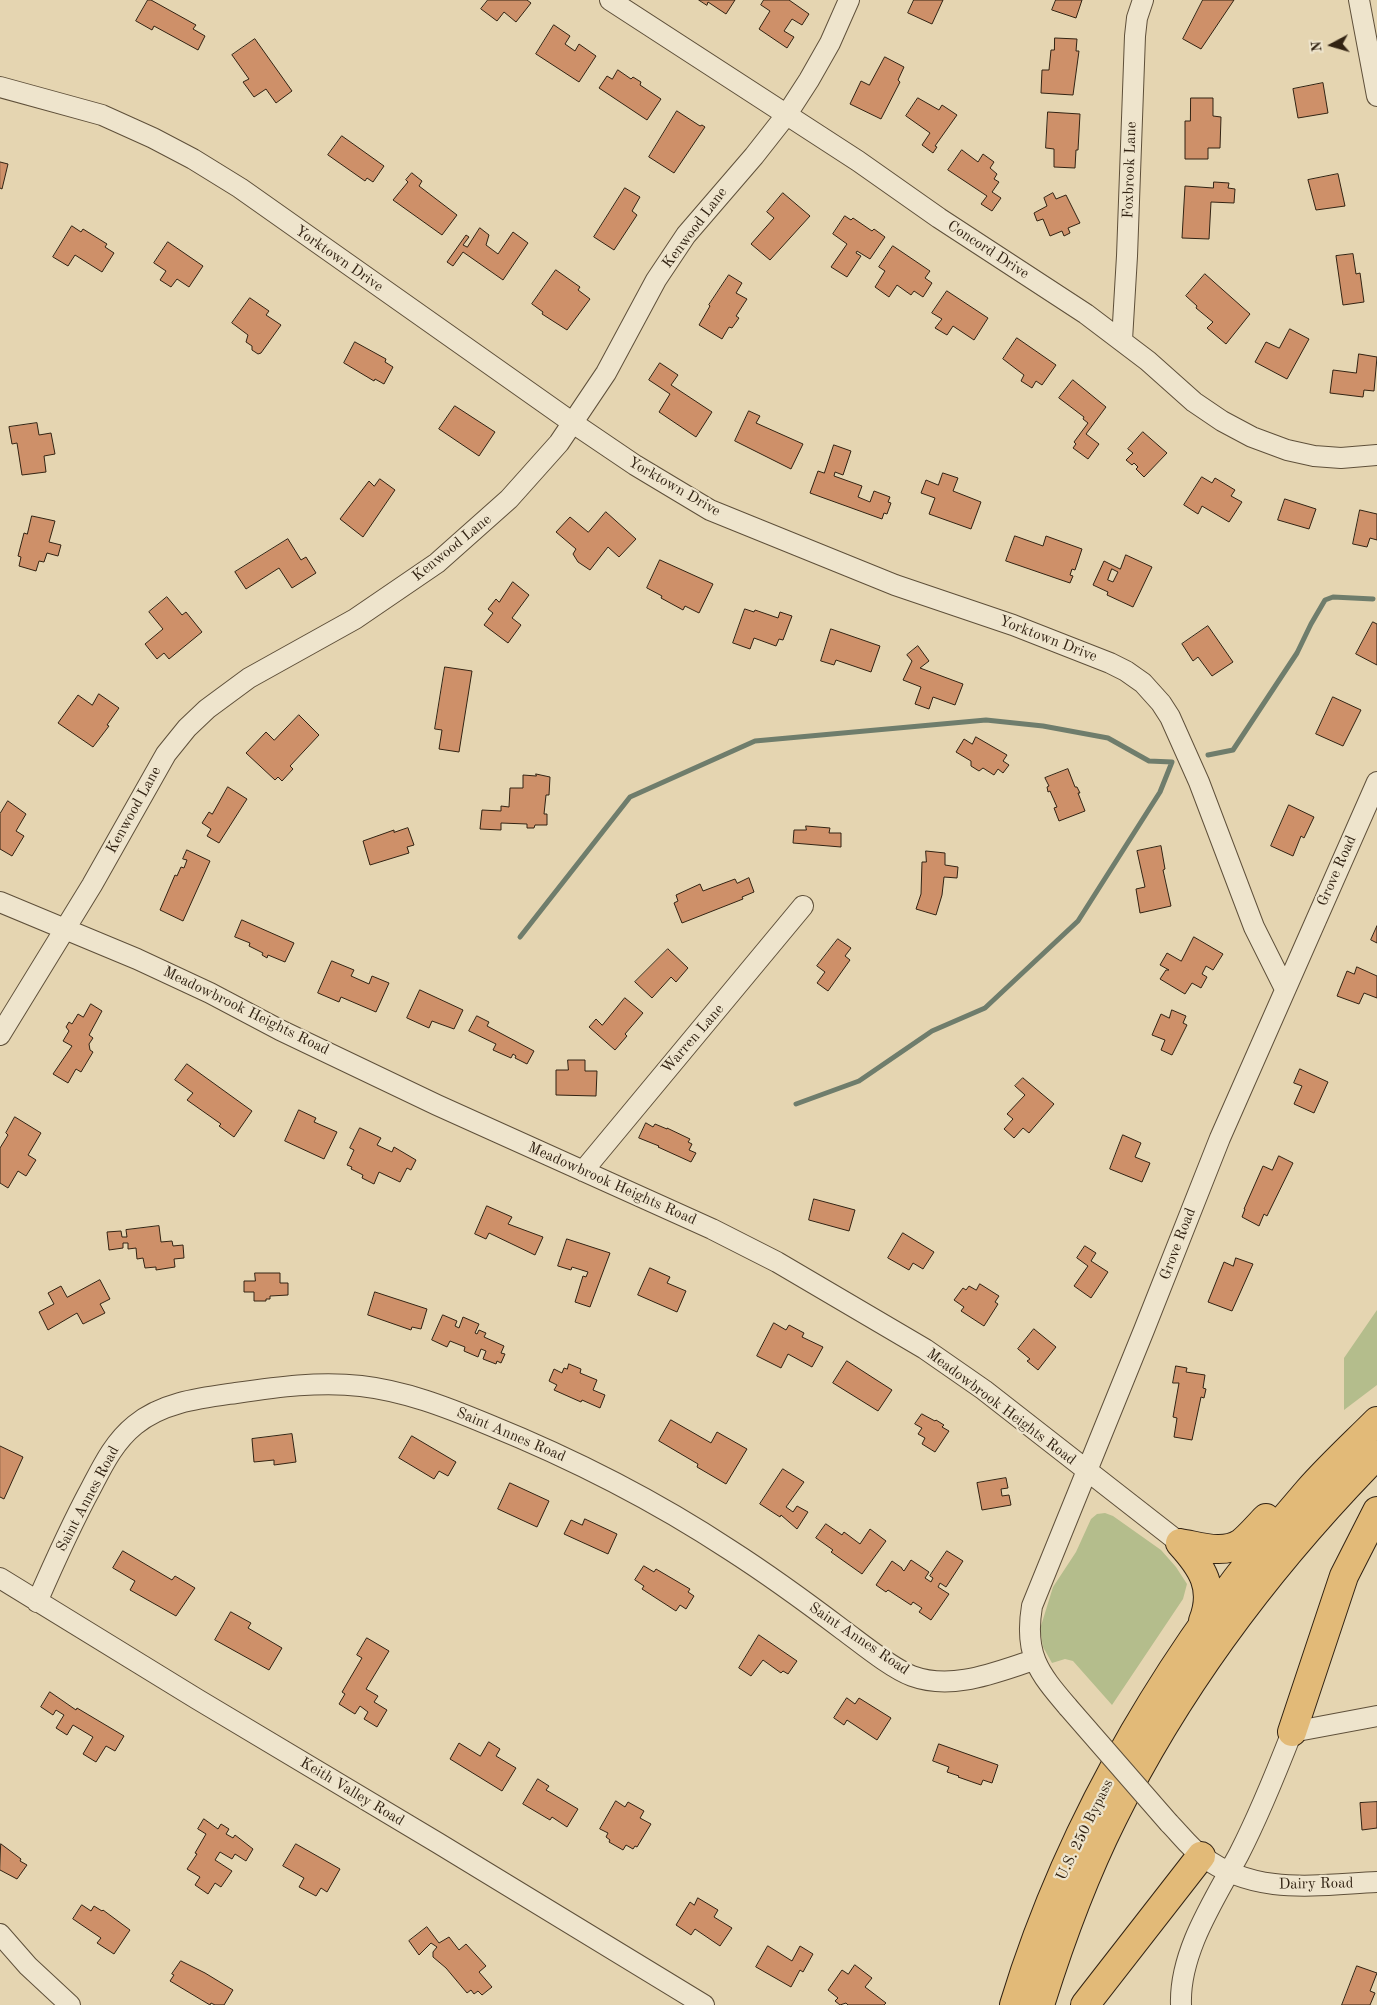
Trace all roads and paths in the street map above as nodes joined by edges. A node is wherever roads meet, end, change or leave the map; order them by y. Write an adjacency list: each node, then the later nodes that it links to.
1 (610, 0): 7 (street, Concord Drive)
2 (849, 0): 7 (street, Kenwood Lane)
3 (1143, 0): 8 (street, Foxbrook Lane)
4 (1360, 0): 6 (street)
5 (0, 87): 9 (street, Yorktown Drive)
6 (1377, 96)
7 (786, 114): 8 (street, Concord Drive); 9 (street, Kenwood Lane)
8 (1122, 340): 10 (street, Concord Drive)
9 (573, 423): 14 (street, Kenwood Lane); 15 (street, Yorktown Drive)
10 (1377, 455)
11 (1377, 782): 15 (street, Grove Road)
12 (0, 902): 14 (street, Meadowbrook Heights Road)
13 (803, 906): 17 (street, Warren Lane)
14 (64, 929): 16 (street, Kenwood Lane); 17 (street, Meadowbrook Heights Road)
15 (1285, 989): 20 (street, Grove Road)
16 (0, 1035)
17 (583, 1171): 20 (street, Meadowbrook Heights Road)
18 (1377, 1421): 21 (highway)
19 (1377, 1455): 28 (highway)
20 (1087, 1472): 23 (street, Meadowbrook Heights Road); 27 (street, Grove Road)
21 (1310, 1490): 23 (highway); 26 (highway)
22 (1377, 1511): 30 (highway)
23 (1180, 1543): 26 (highway)
24 (0, 1578): 25 (street, Keith Valley Road)
25 (37, 1602): 27 (street, Saint Annes Road); 37 (street, Keith Valley Road)
26 (1199, 1630): 28 (highway)
27 (1034, 1660): 31 (street, Grove Road, bridge)
28 (1182, 1675): 38 (highway, U.S. 250 Bypass); 39 (highway, U.S. 250 Bypass)
29 (1377, 1716): 30 (street)
30 (1292, 1732): 33 (street)
31 (1169, 1824): 32 (street, Dairy Road)
32 (1201, 1856): 33 (street, Dairy Road); 40 (highway)
33 (1227, 1872): 34 (street, Dairy Road); 41 (street)
34 (1377, 1882)
35 (0, 1934): 36 (street)
36 (70, 2005)
37 (704, 2005)
38 (1014, 2005)
39 (1040, 2005)
40 (1085, 2005)
41 (1181, 2005)

